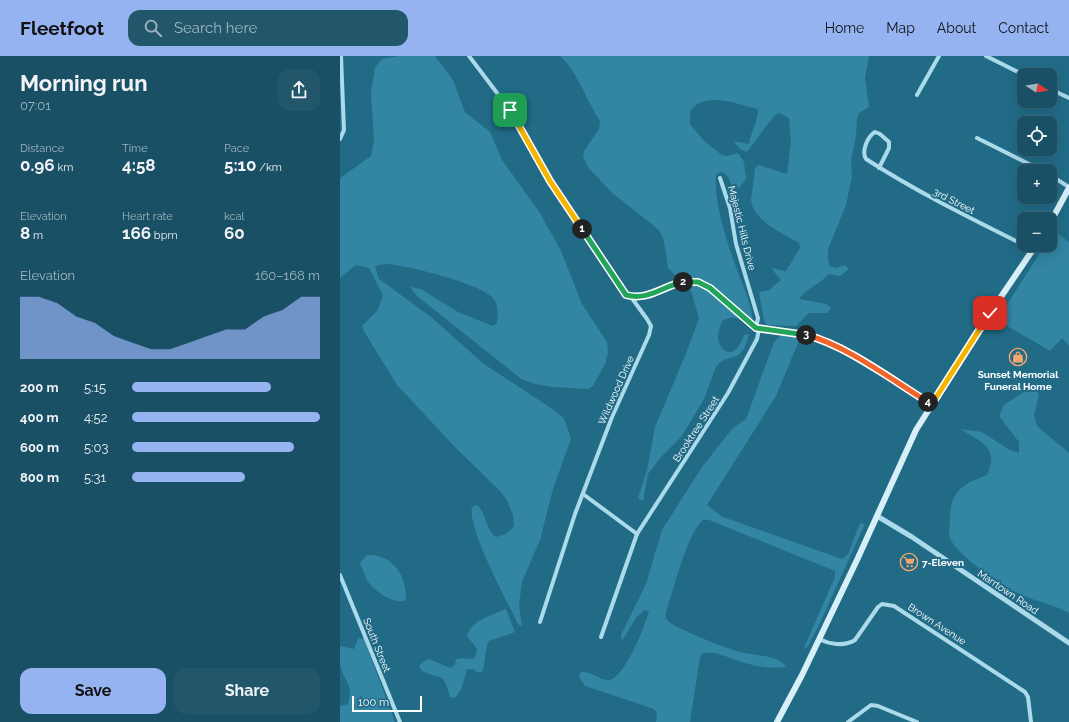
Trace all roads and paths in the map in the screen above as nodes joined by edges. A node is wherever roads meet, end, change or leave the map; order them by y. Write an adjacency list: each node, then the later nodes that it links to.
1 (341, 56): 10 (street)
2 (469, 56): 19 (street, Wildwood Drive)
3 (939, 56): 7 (street)
4 (986, 56): 5 (street)
5 (1017, 72)
6 (1057, 92): 8 (street)
7 (917, 95)
8 (1069, 98)
9 (977, 138): 11 (street)
10 (340, 139)
11 (1029, 164)
12 (879, 168): 12 (street, 3rd Street); 17 (street, 3rd Street)
13 (720, 178): 20 (street, Majestic Hills Drive)
14 (1057, 179): 15 (street)
15 (1069, 187): 16 (main road)
16 (1056, 212)
17 (1017, 242)
18 (1032, 252): 21 (main road)
19 (631, 296): 20 (street); 22 (street, Wildwood Drive)
20 (758, 328): 21 (street); 24 (street, Brooktree Street)
21 (932, 404): 23 (main road)
22 (583, 494): 24 (street); 26 (street, Wildwood Drive)
23 (877, 516): 28 (main road); 29 (street, Marrtown Road)
24 (637, 534): 27 (street)
25 (340, 575): 30 (street, South Street)
26 (540, 622)
27 (601, 637)
28 (819, 640): 31 (main road); 34 (street, Brown Avenue)
29 (1069, 643)
30 (400, 722)
31 (777, 722)
32 (848, 722): 33 (street)
33 (917, 722)
34 (1031, 722)

